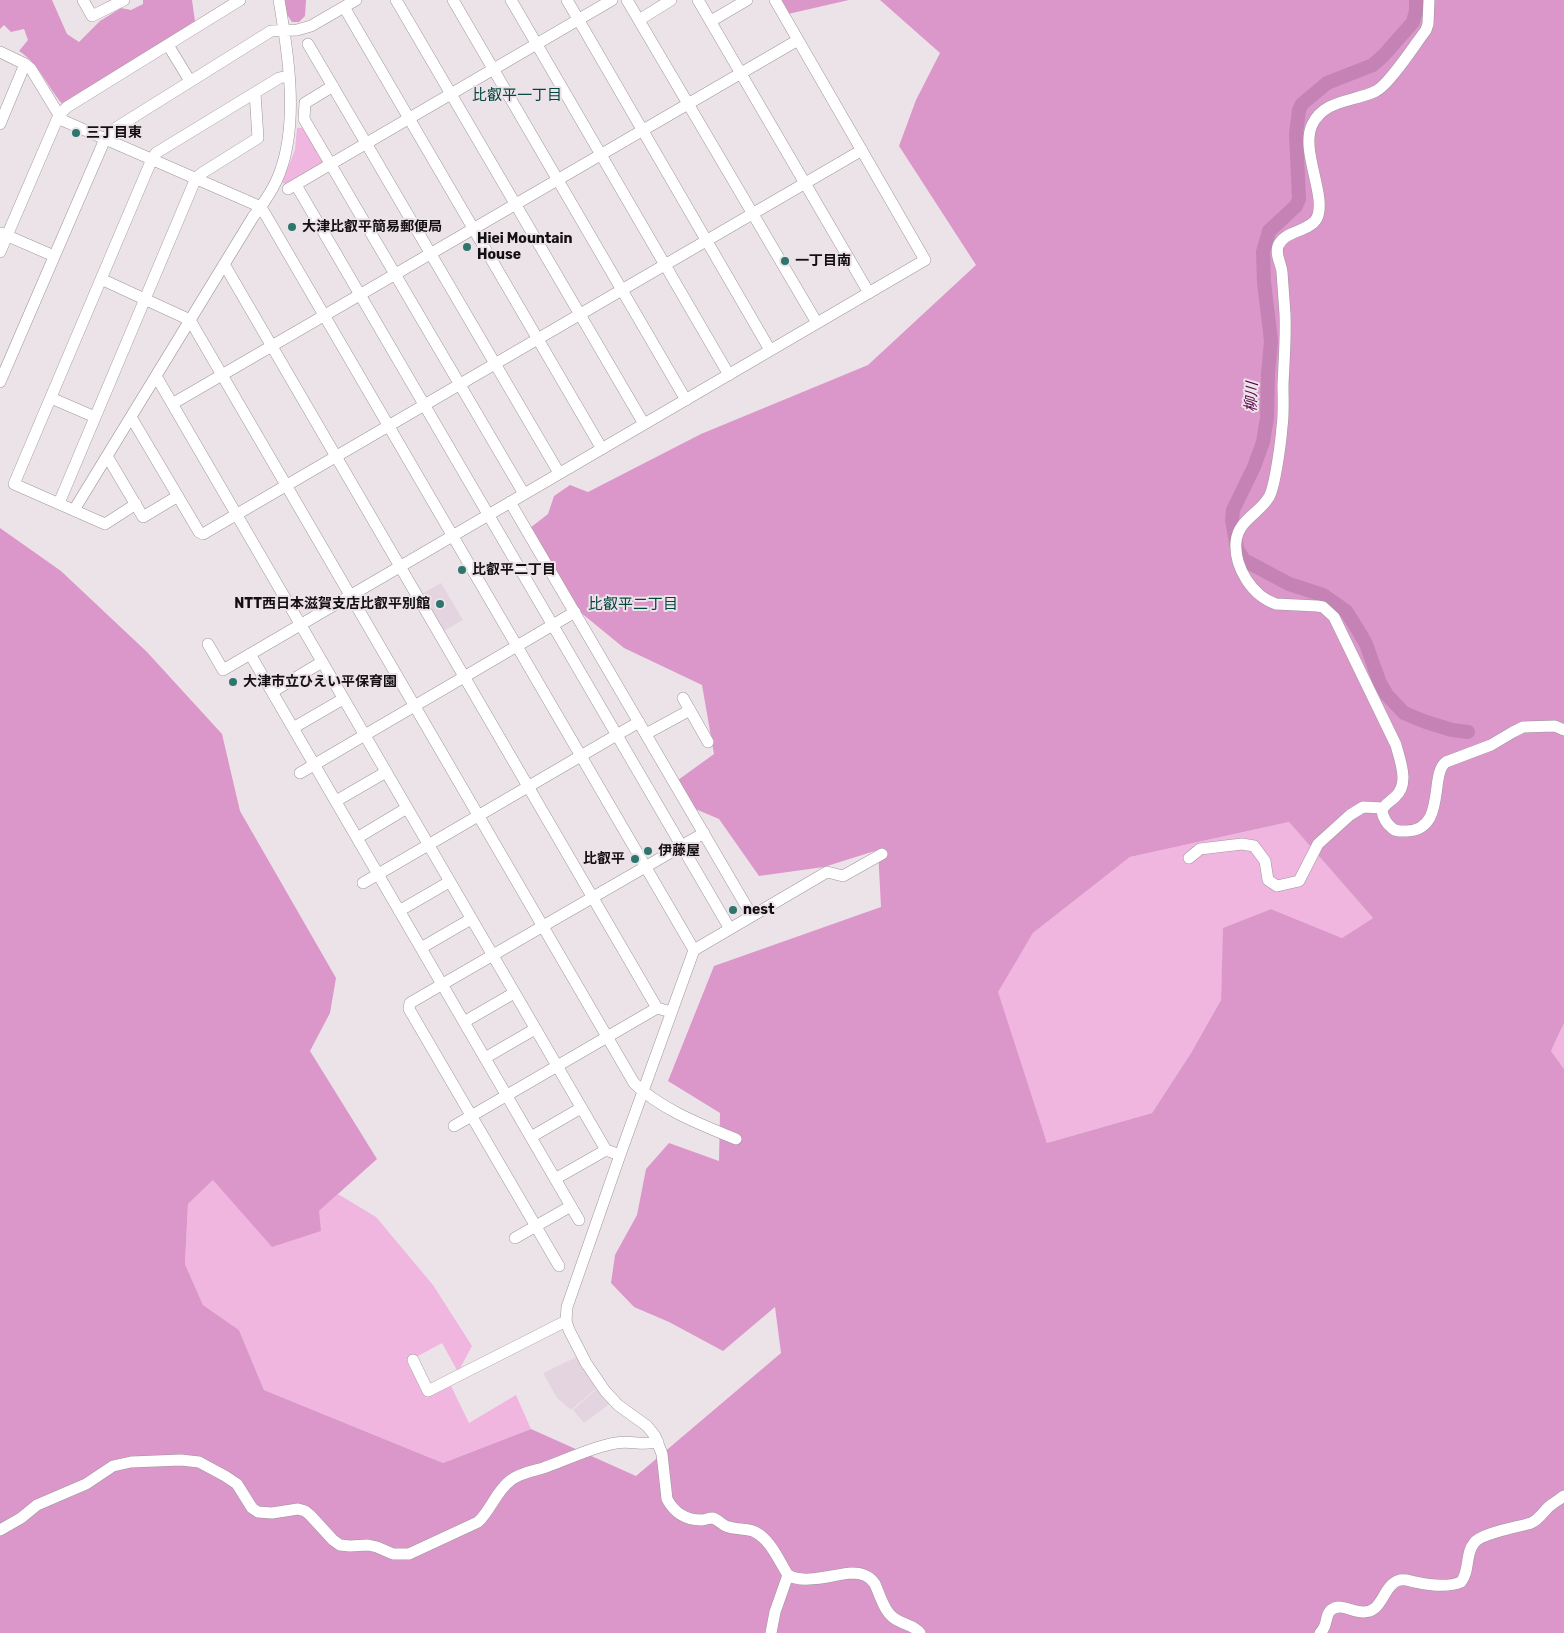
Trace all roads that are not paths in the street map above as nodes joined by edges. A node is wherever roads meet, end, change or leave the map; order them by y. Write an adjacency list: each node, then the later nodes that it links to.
1 (83, 0): 2 (street)
2 (124, 0)
3 (240, 0): 25 (street)
4 (279, 0): 21 (street)
5 (356, 0): 17 (street)
6 (396, 0): 34 (street)
7 (453, 0): 28 (street)
8 (511, 0): 24 (street)
9 (568, 0): 18 (street)
10 (612, 0): 18 (street)
11 (628, 0): 19 (street)
12 (671, 0): 19 (street)
13 (698, 0): 20 (street)
14 (747, 0): 20 (street)
15 (775, 0): 22 (street)
16 (1429, 0): 130 (street)
17 (344, 8): 21 (street); 37 (street)
18 (579, 19): 24 (street); 39 (street)
19 (639, 20): 35 (street)
20 (711, 21): 29 (street)
21 (284, 30): 30 (street); 31 (street)
22 (798, 40): 29 (street); 42 (street)
23 (308, 44): 32 (street)
24 (537, 44): 28 (street); 43 (street)
25 (168, 45): 31 (street); 36 (street)
26 (0, 52): 27 (street)
27 (25, 64): 36 (street); 38 (street)
28 (494, 69): 34 (street); 47 (street)
29 (741, 73): 35 (street); 48 (street)
30 (288, 76): 33 (street); 50 (street)
31 (190, 81): 40 (street)
32 (332, 86): 41 (street); 45 (street)
33 (255, 93): 44 (street); 46 (street)
34 (451, 94): 37 (street); 49 (street)
35 (688, 104): 39 (street); 51 (street)
36 (59, 115): 40 (street); 53 (street)
37 (409, 119): 41 (street); 52 (street)
38 (0, 124)
39 (643, 130): 43 (street); 54 (street)
40 (105, 139): 44 (street); 57 (street)
41 (366, 144): 45 (street); 56 (street)
42 (862, 150): 48 (street); 63 (street)
43 (601, 155): 47 (street); 59 (street)
44 (152, 160): 46 (street); 61 (street)
45 (330, 164): 60 (street); 64 (street)
46 (196, 178): 50 (street); 65 (street)
47 (558, 180): 49 (street); 62 (street)
48 (805, 183): 51 (street); 63 (street)
49 (516, 204): 52 (street); 66 (street)
50 (261, 207): 58 (street); 67 (street)
51 (753, 214): 54 (street); 69 (street)
52 (473, 229): 56 (street); 70 (street)
53 (4, 234): 55 (street); 57 (street)
54 (707, 240): 59 (street); 72 (street)
55 (0, 252)
56 (431, 254): 60 (street); 73 (street)
57 (54, 256): 77 (street)
58 (224, 264): 68 (street); 71 (street)
59 (665, 265): 62 (street); 75 (street)
60 (395, 275): 64 (street); 78 (street)
61 (101, 279): 65 (street); 79 (street)
62 (622, 290): 66 (street); 80 (street)
63 (869, 293): 69 (street)
64 (360, 295): 67 (street); 82 (street)
65 (145, 299): 68 (street); 83 (street)
66 (580, 314): 70 (street); 85 (street)
67 (324, 316): 71 (street); 86 (street)
68 (190, 320): 74 (street); 76 (street)
69 (817, 323): 72 (street)
70 (538, 339): 73 (street); 87 (street)
71 (272, 346): 74 (street); 89 (street)
72 (770, 350): 75 (street)
73 (495, 364): 78 (street); 90 (street)
74 (222, 375): 81 (street); 91 (street)
75 (729, 375): 80 (street)
76 (156, 376): 81 (street); 84 (street)
77 (1, 378)
78 (459, 385): 82 (street); 92 (street)
79 (51, 398): 83 (street); 95 (street)
80 (686, 400): 85 (street)
81 (172, 404): 99 (street)
82 (424, 405): 86 (street); 98 (street)
83 (96, 417): 95 (street)
84 (131, 417): 88 (street); 93 (street)
85 (644, 424): 87 (street)
86 (388, 426): 89 (street); 100 (street)
87 (602, 448): 90 (street)
88 (107, 456): 96 (street); 97 (street)
89 (336, 456): 91 (street); 101 (street)
90 (559, 473): 92 (street)
91 (287, 486): 99 (street); 102 (street)
92 (524, 494): 94 (street)
93 (178, 496): 96 (street); 99 (street)
94 (510, 502): 98 (street); 103 (street)
95 (59, 503): 97 (street)
96 (136, 504): 97 (street)
97 (74, 510)
98 (488, 514): 100 (street); 105 (street)
99 (236, 515): 104 (street)
100 (452, 536): 101 (street); 107 (street)
101 (400, 566): 102 (street); 110 (street)
102 (350, 595): 104 (street); 114 (street)
103 (575, 612): 105 (street); 116 (street)
104 (300, 624): 108 (street); 109 (street)
105 (553, 625): 107 (street); 121 (street)
106 (208, 644): 108 (street)
107 (517, 646): 110 (street); 123 (street)
108 (250, 654): 111 (street)
109 (322, 662): 111 (street); 113 (street)
110 (465, 677): 114 (street); 127 (street)
111 (272, 692): 117 (street)
112 (683, 698): 115 (street)
113 (343, 699): 117 (street); 120 (street)
114 (415, 706): 120 (street); 131 (street)
115 (690, 710): 119 (street); 122 (street)
116 (639, 722): 119 (street); 121 (street)
117 (293, 728): 124 (street)
118 (1564, 730): 130 (street)
119 (646, 734): 132 (street)
120 (364, 735): 124 (street); 126 (street)
121 (617, 735): 123 (street); 135 (street)
122 (708, 742)
123 (581, 756): 127 (street); 138 (street)
124 (314, 764): 125 (street); 128 (street)
125 (300, 772)
126 (386, 772): 128 (street); 129 (street)
127 (529, 787): 131 (street); 142 (street)
128 (336, 801): 133 (street)
129 (407, 808): 133 (street); 134 (street)
130 (1383, 808): 137 (street)
131 (479, 816): 134 (street); 146 (street)
132 (704, 833): 135 (street); 144 (street)
133 (357, 838): 139 (street)
134 (428, 845): 139 (street); 140 (street)
135 (682, 846): 138 (street); 147 (street)
136 (882, 854): 144 (street)
137 (1189, 858)
138 (645, 867): 142 (street); 149 (street)
139 (378, 874): 141 (street); 143 (street)
140 (449, 882): 143 (street); 145 (street)
141 (364, 883)
142 (593, 897): 146 (street); 153 (street)
143 (400, 911): 148 (street)
144 (752, 916): 147 (street)
145 (471, 919): 148 (street); 150 (street)
146 (543, 926): 150 (street); 157 (street)
147 (730, 929): 149 (street)
148 (421, 948): 151 (street)
149 (694, 950): 154 (street)
150 (492, 956): 151 (street); 152 (street)
151 (442, 985): 155 (street); 163 (street)
152 (514, 993): 155 (street); 156 (street)
153 (657, 1008): 154 (street); 157 (street)
154 (671, 1012): 160 (street)
155 (464, 1022): 158 (street)
156 (535, 1029): 158 (street); 159 (street)
157 (607, 1037): 159 (street); 160 (street)
158 (485, 1058): 161 (street)
159 (557, 1066): 161 (street); 162 (street)
160 (642, 1092): 166 (street); 168 (street)
161 (507, 1095): 163 (street); 165 (street)
162 (581, 1108): 165 (street); 167 (street)
163 (471, 1116): 164 (street); 172 (street)
164 (454, 1126)
165 (531, 1137): 169 (street)
166 (736, 1139)
167 (606, 1150): 168 (street); 169 (street)
168 (620, 1155): 175 (street)
169 (555, 1179): 170 (street)
170 (571, 1206): 171 (street); 172 (street)
171 (579, 1220)
172 (536, 1226): 173 (street); 174 (street)
173 (515, 1238)
174 (559, 1266)
175 (566, 1321): 176 (street); 177 (street)
176 (413, 1360)
177 (658, 1442): 179 (street); 180 (street)
178 (1564, 1496): 183 (street)
179 (0, 1530)
180 (788, 1575): 181 (street); 182 (street)
181 (771, 1633)
182 (920, 1633)
183 (1320, 1633)

